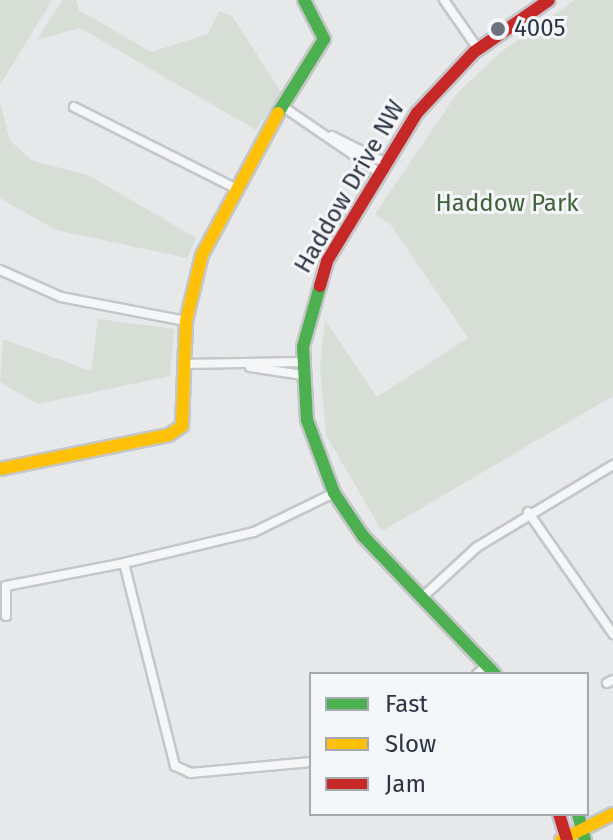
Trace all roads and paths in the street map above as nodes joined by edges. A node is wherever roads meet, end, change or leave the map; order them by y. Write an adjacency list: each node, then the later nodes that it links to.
1 (304, 0): 5 (street)
2 (444, 0): 4 (street)
3 (549, 0): 4 (street, Haddow Drive NW)
4 (478, 49): 7 (street, Haddow Drive NW)
5 (282, 106): 7 (street); 8 (street)
6 (74, 107): 8 (street)
7 (383, 168): 12 (street, Haddow Drive NW)
8 (233, 187): 10 (street)
9 (0, 270): 10 (street)
10 (186, 321): 11 (street)
11 (184, 364): 12 (street); 14 (street)
12 (302, 369): 15 (street, Haddow Drive NW)
13 (613, 465): 16 (street)
14 (0, 469)
15 (334, 493): 17 (street); 18 (street, Haddow Drive NW)
16 (528, 512): 18 (street); 20 (street)
17 (124, 563): 19 (street); 22 (street)
18 (426, 594): 21 (street, Haddow Drive NW)
19 (6, 616)
20 (613, 634)
21 (492, 670)
22 (309, 762)
23 (613, 814): 25 (street)
24 (559, 816): 26 (street)
25 (583, 835): 26 (street)
26 (565, 839)

